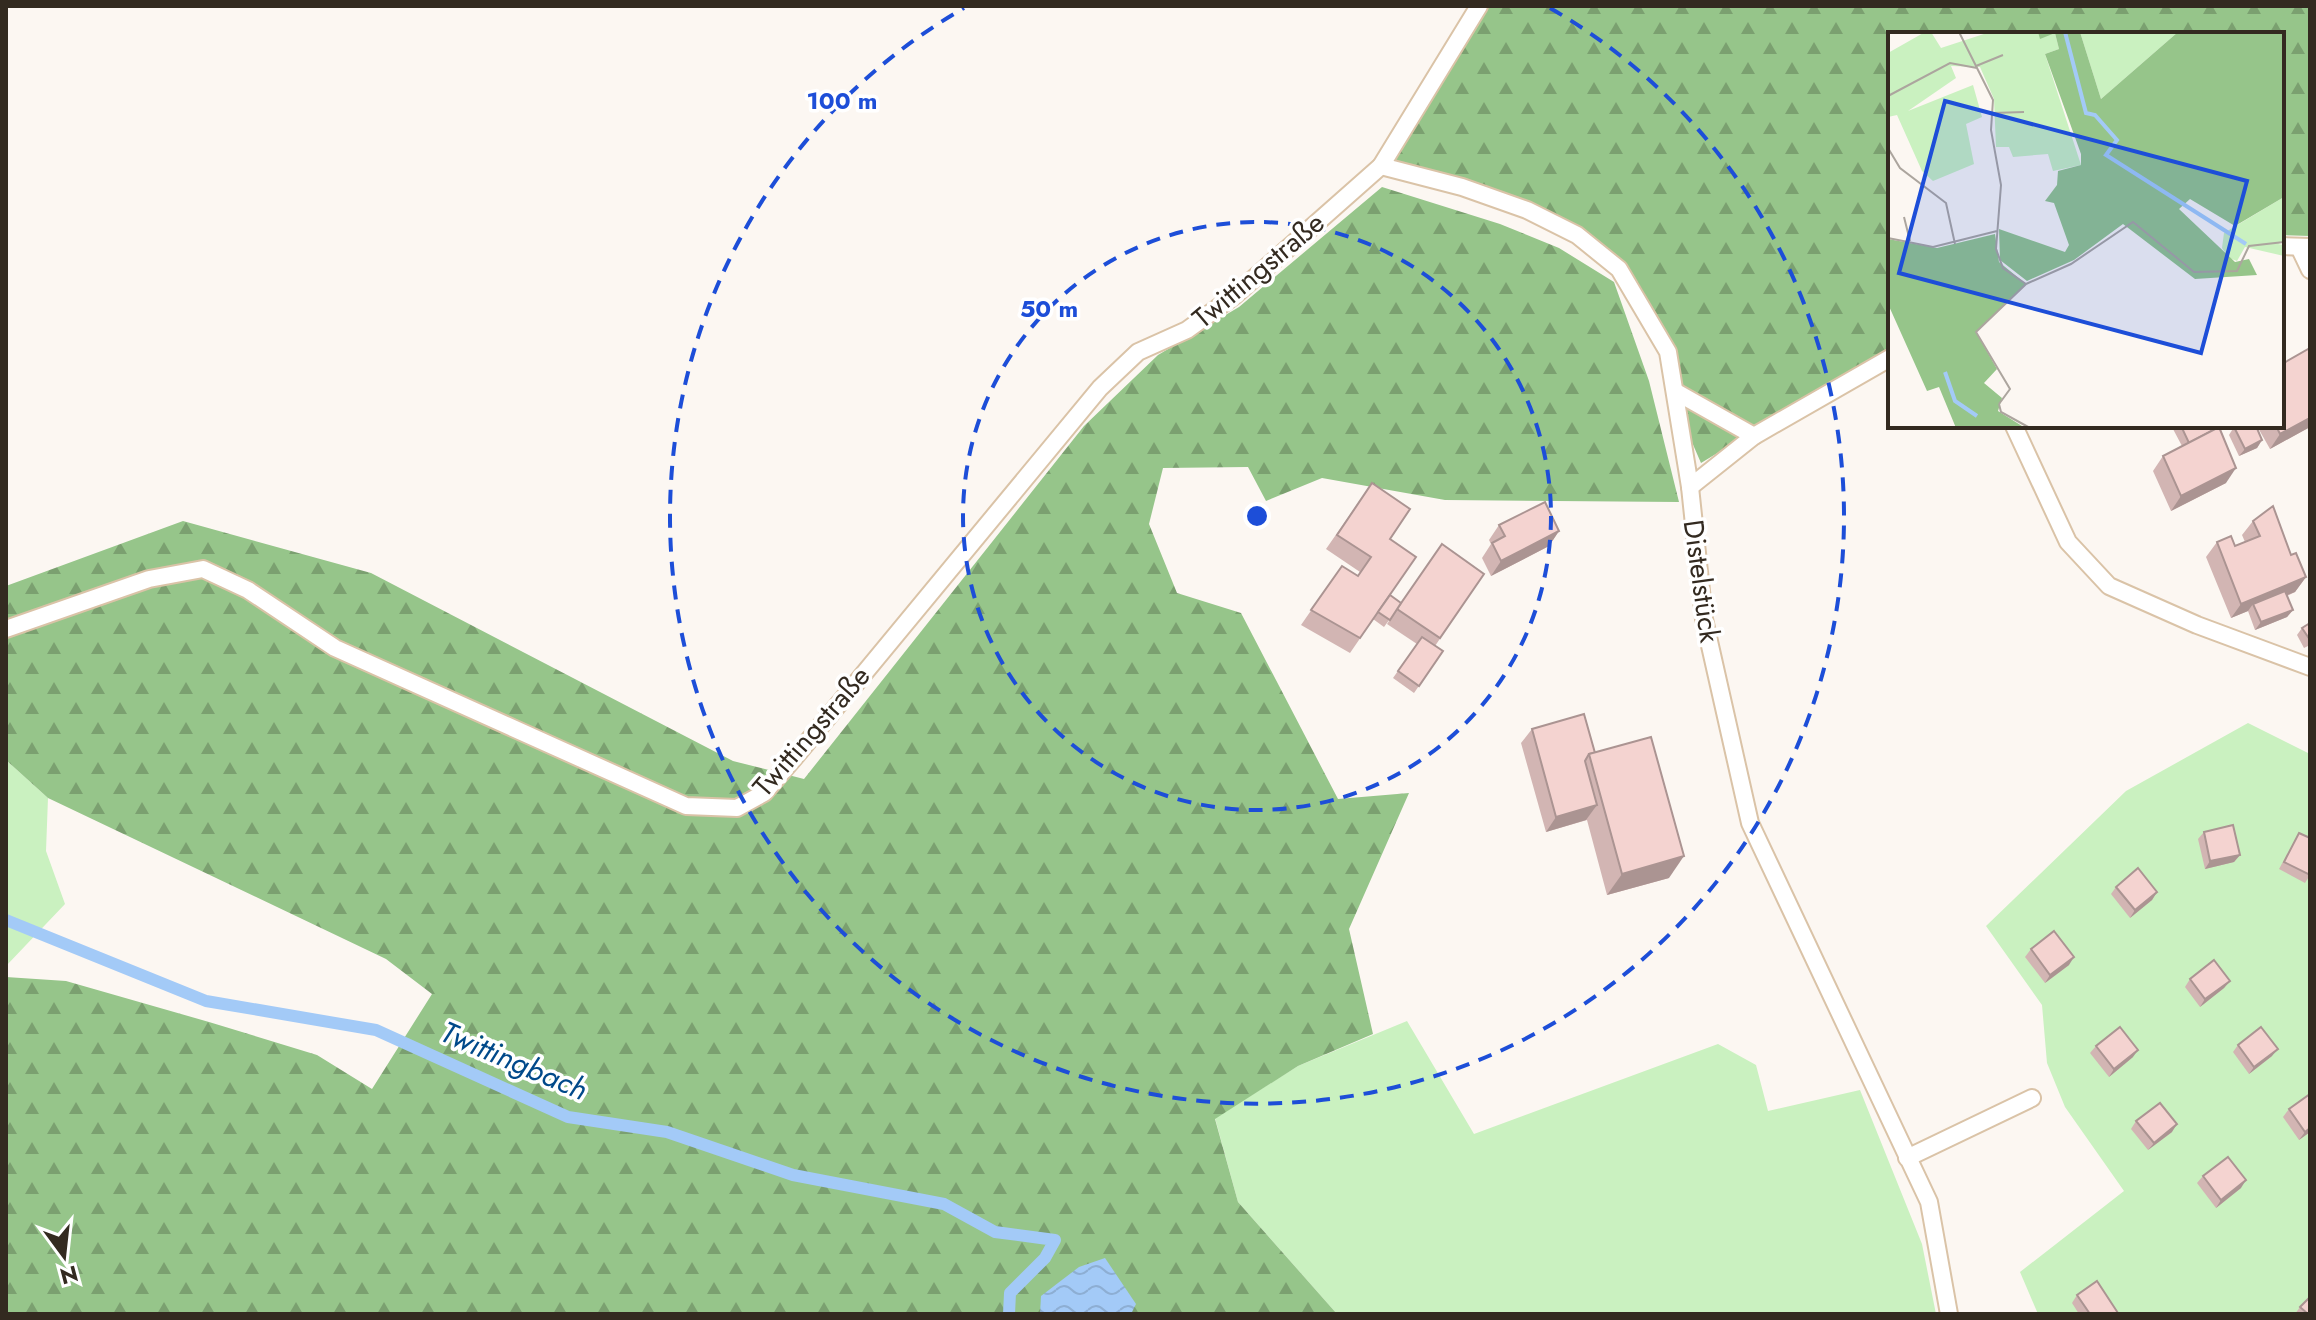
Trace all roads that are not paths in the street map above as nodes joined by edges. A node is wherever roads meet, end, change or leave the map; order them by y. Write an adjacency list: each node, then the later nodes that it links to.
1 (1479, 6): 2 (lane)
2 (1381, 166): 6 (lane, Distelstück); 10 (lane, Twittingstraße)
3 (2297, 247): 4 (lane)
4 (2310, 270)
5 (1888, 359): 8 (lane)
6 (1676, 392): 8 (lane); 9 (lane, Distelstück)
7 (2015, 428): 11 (lane)
8 (1754, 436): 9 (lane)
9 (1690, 487): 13 (lane, Distelstück)
10 (6, 629)
11 (2310, 667)
12 (2032, 1098): 13 (lane)
13 (1907, 1158): 14 (lane, Distelstück)
14 (1949, 1314)

